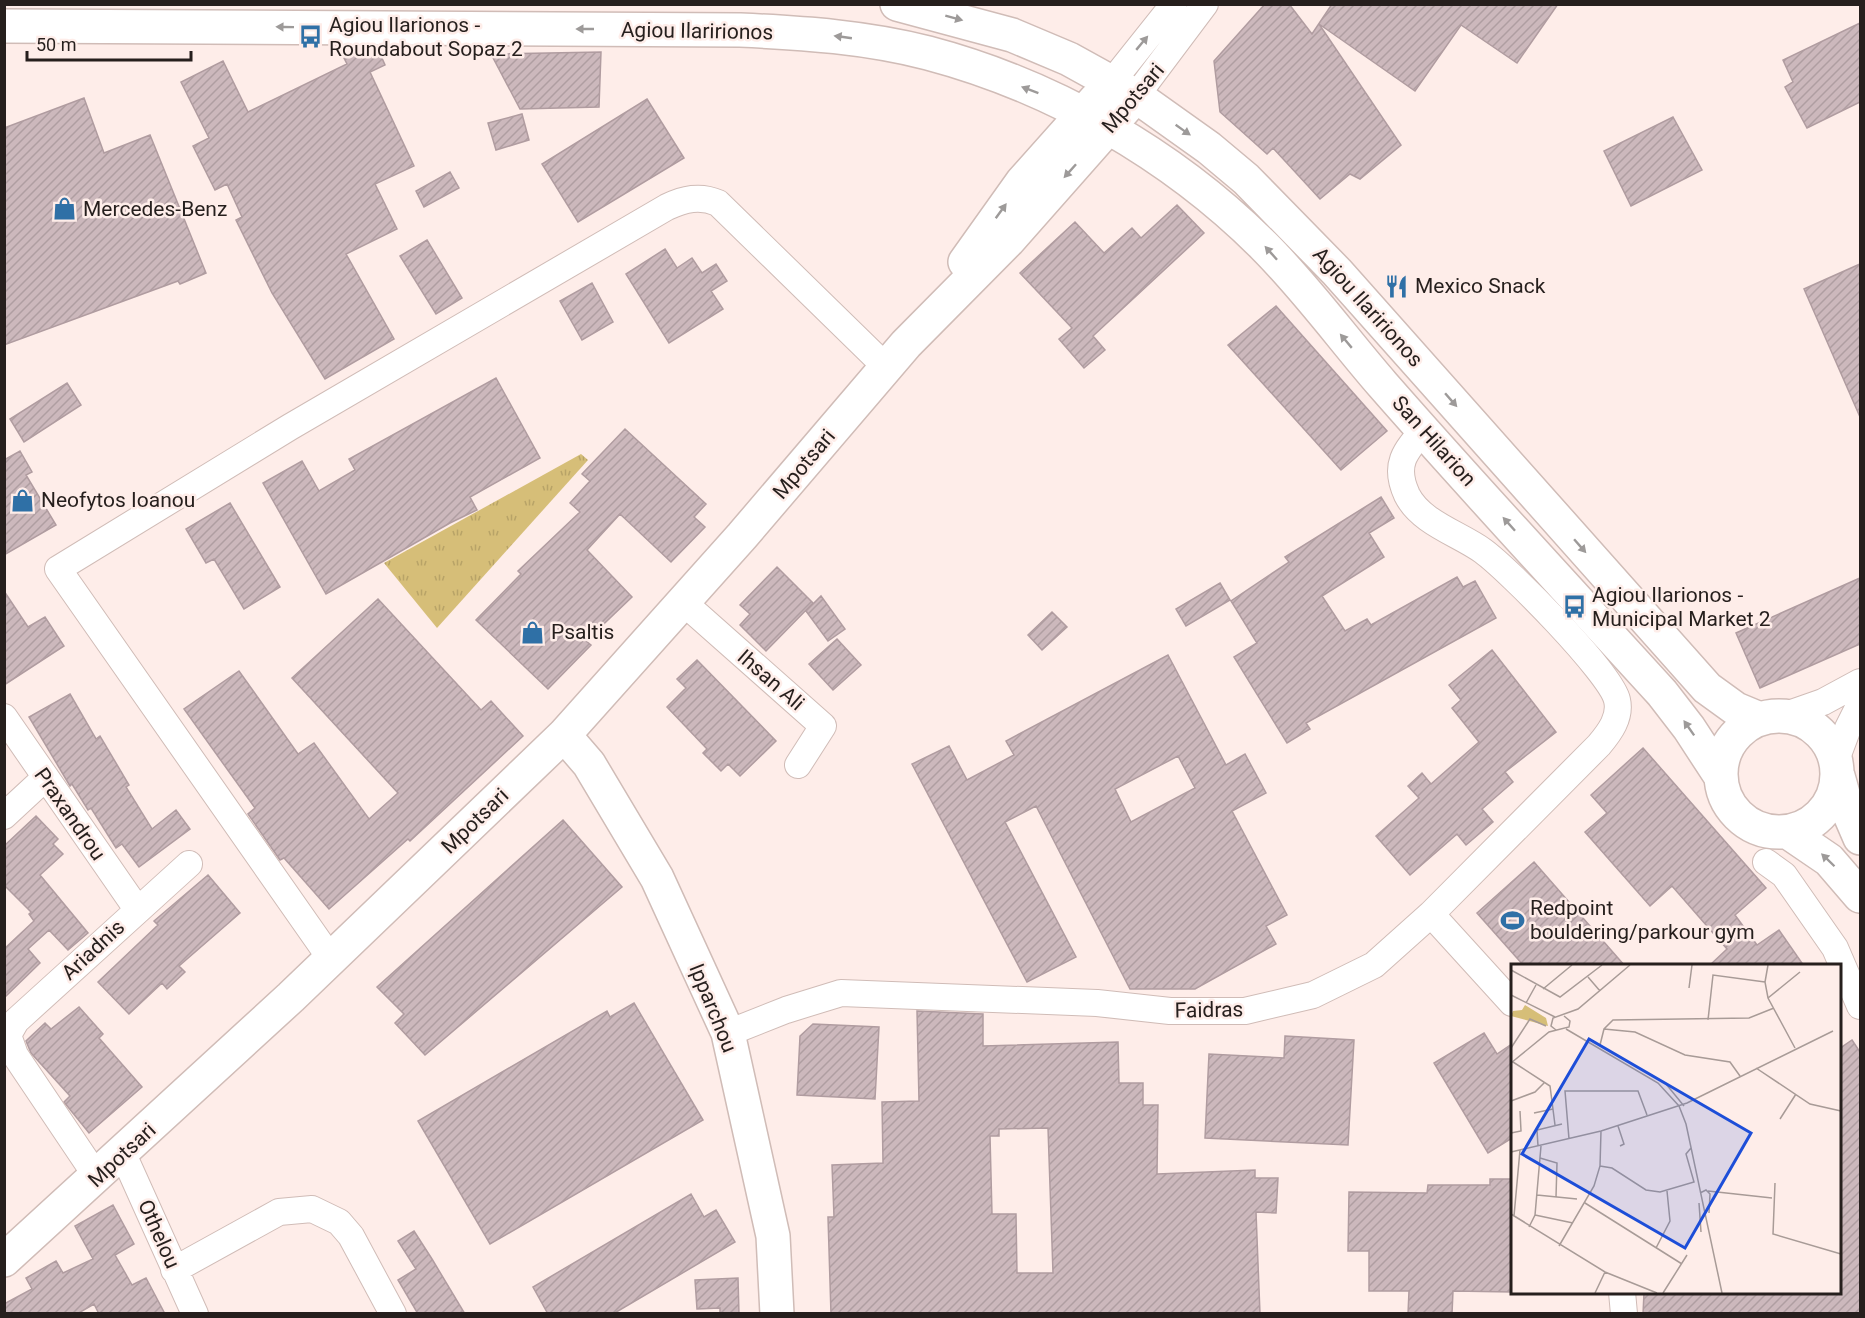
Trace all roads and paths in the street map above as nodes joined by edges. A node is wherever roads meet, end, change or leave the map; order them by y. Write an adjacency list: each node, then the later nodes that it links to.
1 (897, 4): 5 (main road, Agiou Ilaririonos, one-way to 5)
2 (1174, 4): 5 (street, Mpotsari, one-way to 2)
3 (1205, 4): 5 (street, Mpotsari)
4 (4, 26): 6 (main road, Agiou Ilaririonos, one-way to 4)
5 (1124, 89): 6 (main road, Mpotsari); 14 (main road, Agiou Ilaririonos, one-way to 14)
6 (1096, 121): 7 (main road, Agiou Ilaririonos, one-way to 6); 8 (main road, Mpotsari)
7 (1310, 297): 9 (main road, San Hilarion, one-way to 7)
8 (896, 355): 10 (main road, Mpotsari); 28 (street)
9 (1424, 430): 18 (main road, San Hilarion, one-way to 9); 27 (street, Faidras)
10 (683, 602): 15 (main road, Mpotsari); 16 (street, Ihsan Ali)
11 (1860, 682): 14 (street)
12 (1860, 704): 17 (street)
13 (4, 717): 19 (street, Praxandrou)
14 (1772, 717): 17 (main road); 18 (main road)
15 (564, 735): 28 (main road, Mpotsari); 31 (main road, Ipparchou)
16 (798, 765)
17 (1837, 768): 21 (main road); 22 (main road)
18 (1721, 777): 21 (main road)
19 (45, 778): 20 (street); 26 (street, Praxandrou)
20 (4, 816)
21 (1788, 831): 25 (main road, one-way to 21)
22 (1860, 838)
23 (1766, 862): 30 (street)
24 (189, 864): 26 (street, Ariadnis)
25 (1860, 896)
26 (137, 909): 33 (street, Ariadnis)
27 (1431, 915): 29 (street); 31 (street, Faidras)
28 (331, 959): 32 (main road, Mpotsari)
29 (1511, 1002)
30 (1860, 1006)
31 (728, 1033): 39 (main road, Ipparchou)
32 (123, 1154): 33 (main road, Mpotsari); 35 (street, Othelou)
33 (97, 1178): 34 (main road, Mpotsari)
34 (4, 1260)
35 (174, 1270): 37 (street, Othelou); 38 (street)
36 (1622, 1294): 40 (street)
37 (195, 1314)
38 (393, 1314)
39 (777, 1314)
40 (1624, 1314)

